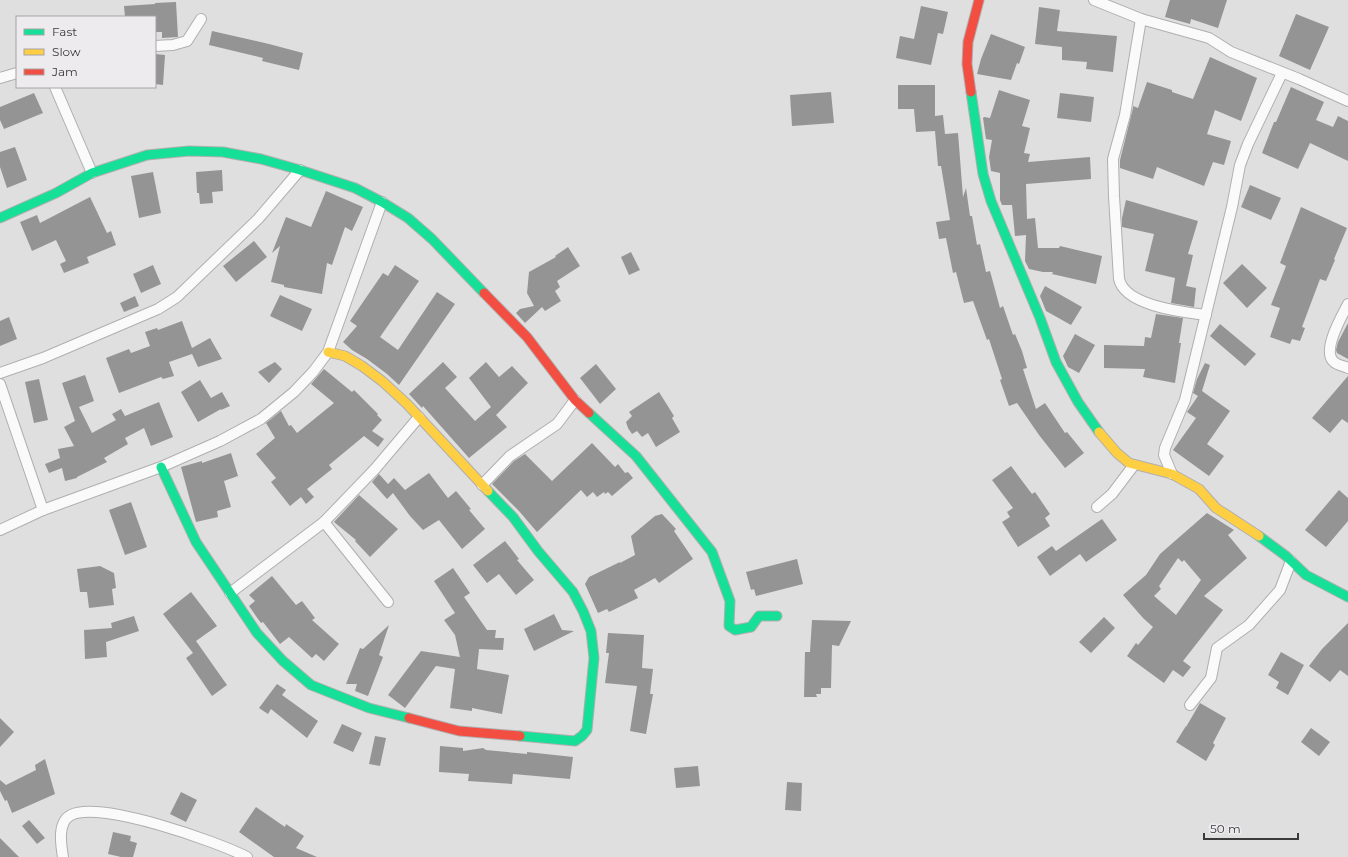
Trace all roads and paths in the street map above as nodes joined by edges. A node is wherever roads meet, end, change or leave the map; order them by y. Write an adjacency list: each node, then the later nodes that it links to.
1 (979, 0): 24 (street)
2 (1094, 0): 4 (street)
3 (201, 19): 5 (street)
4 (1141, 19): 7 (street); 16 (street)
5 (156, 46)
6 (16, 73): 8 (street)
7 (1282, 73): 10 (street); 16 (street)
8 (0, 78)
9 (55, 88): 12 (street)
10 (1348, 101)
11 (300, 170): 12 (street); 13 (street); 19 (street)
12 (92, 173): 14 (street)
13 (382, 202): 17 (street); 21 (street)
14 (0, 218)
15 (1348, 304): 18 (street)
16 (1206, 315): 23 (street)
17 (328, 352): 22 (street); 25 (street)
18 (1348, 368)
19 (0, 373)
20 (0, 384): 30 (street)
21 (575, 400): 28 (street); 37 (street)
22 (420, 417): 28 (street); 31 (street)
23 (1164, 455): 26 (street); 27 (street)
24 (1134, 465): 26 (street); 29 (street)
25 (161, 467): 30 (street); 34 (street)
26 (1153, 468): 27 (street)
27 (1172, 474): 33 (street)
28 (482, 486): 34 (street)
29 (1097, 507)
30 (43, 510): 32 (street)
31 (324, 522): 34 (street); 36 (street)
32 (0, 530)
33 (1291, 561): 35 (street); 38 (street)
34 (230, 593)
35 (1348, 597)
36 (388, 602)
37 (777, 616)
38 (1190, 705)
39 (63, 857): 40 (street)
40 (247, 857)

